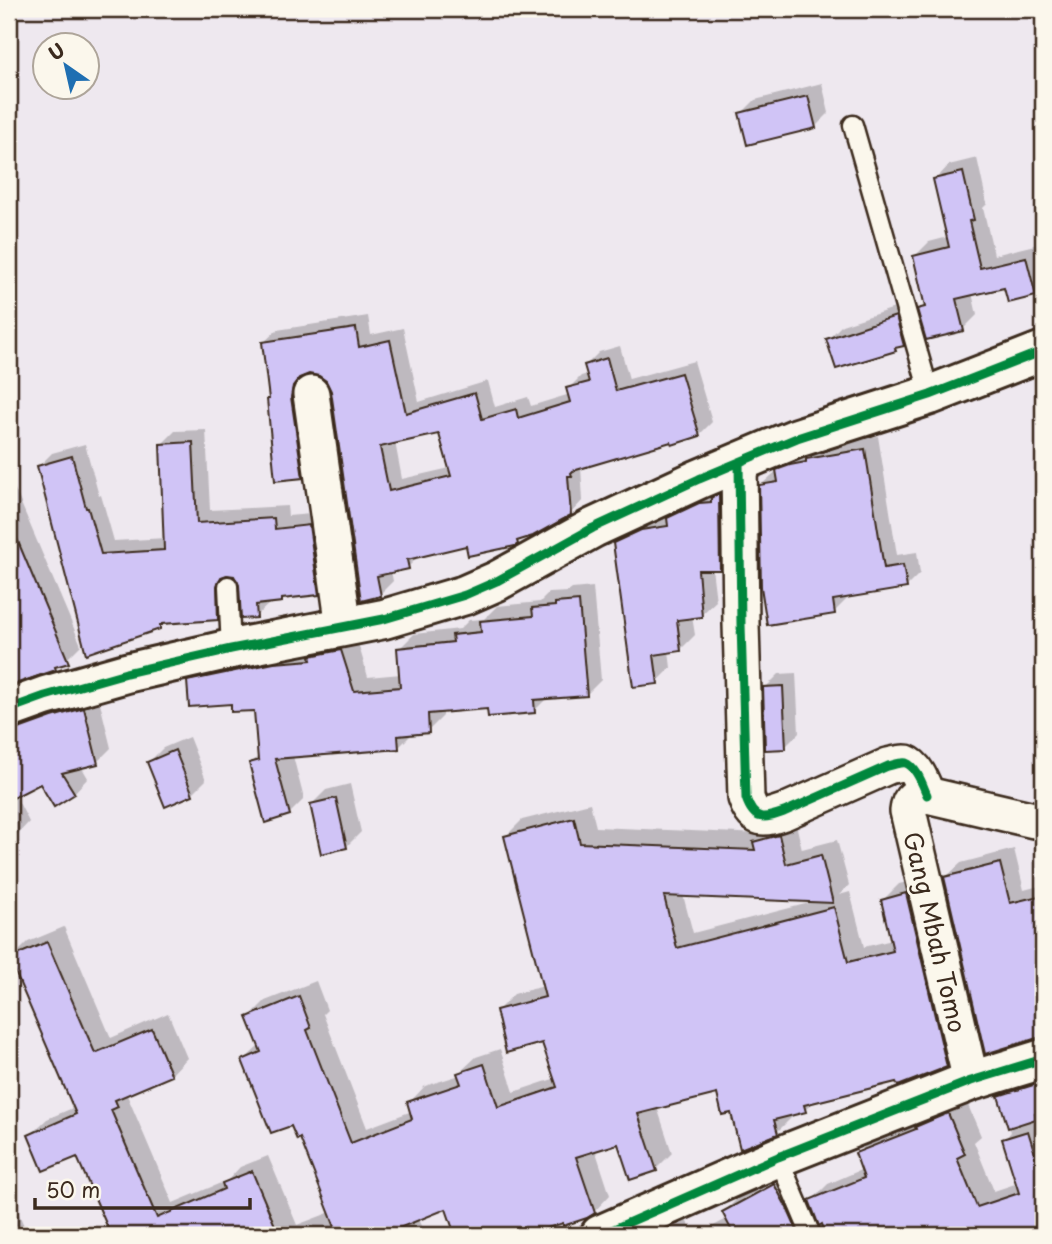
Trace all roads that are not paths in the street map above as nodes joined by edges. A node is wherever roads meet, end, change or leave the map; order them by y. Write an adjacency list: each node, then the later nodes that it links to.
1 (853, 125): 4 (lane)
2 (1043, 351): 4 (street)
3 (311, 394): 7 (street)
4 (930, 395): 5 (street)
5 (739, 463): 7 (street); 10 (street)
6 (228, 586): 8 (lane)
7 (344, 627): 8 (street)
8 (231, 649): 9 (street)
9 (9, 709)
10 (920, 782): 11 (street); 13 (street, Gang Mbah Tomo)
11 (1043, 820)
12 (1043, 1059): 13 (street)
13 (971, 1081): 14 (street)
14 (778, 1157): 15 (street); 16 (lane)
15 (600, 1235)
16 (811, 1235)

